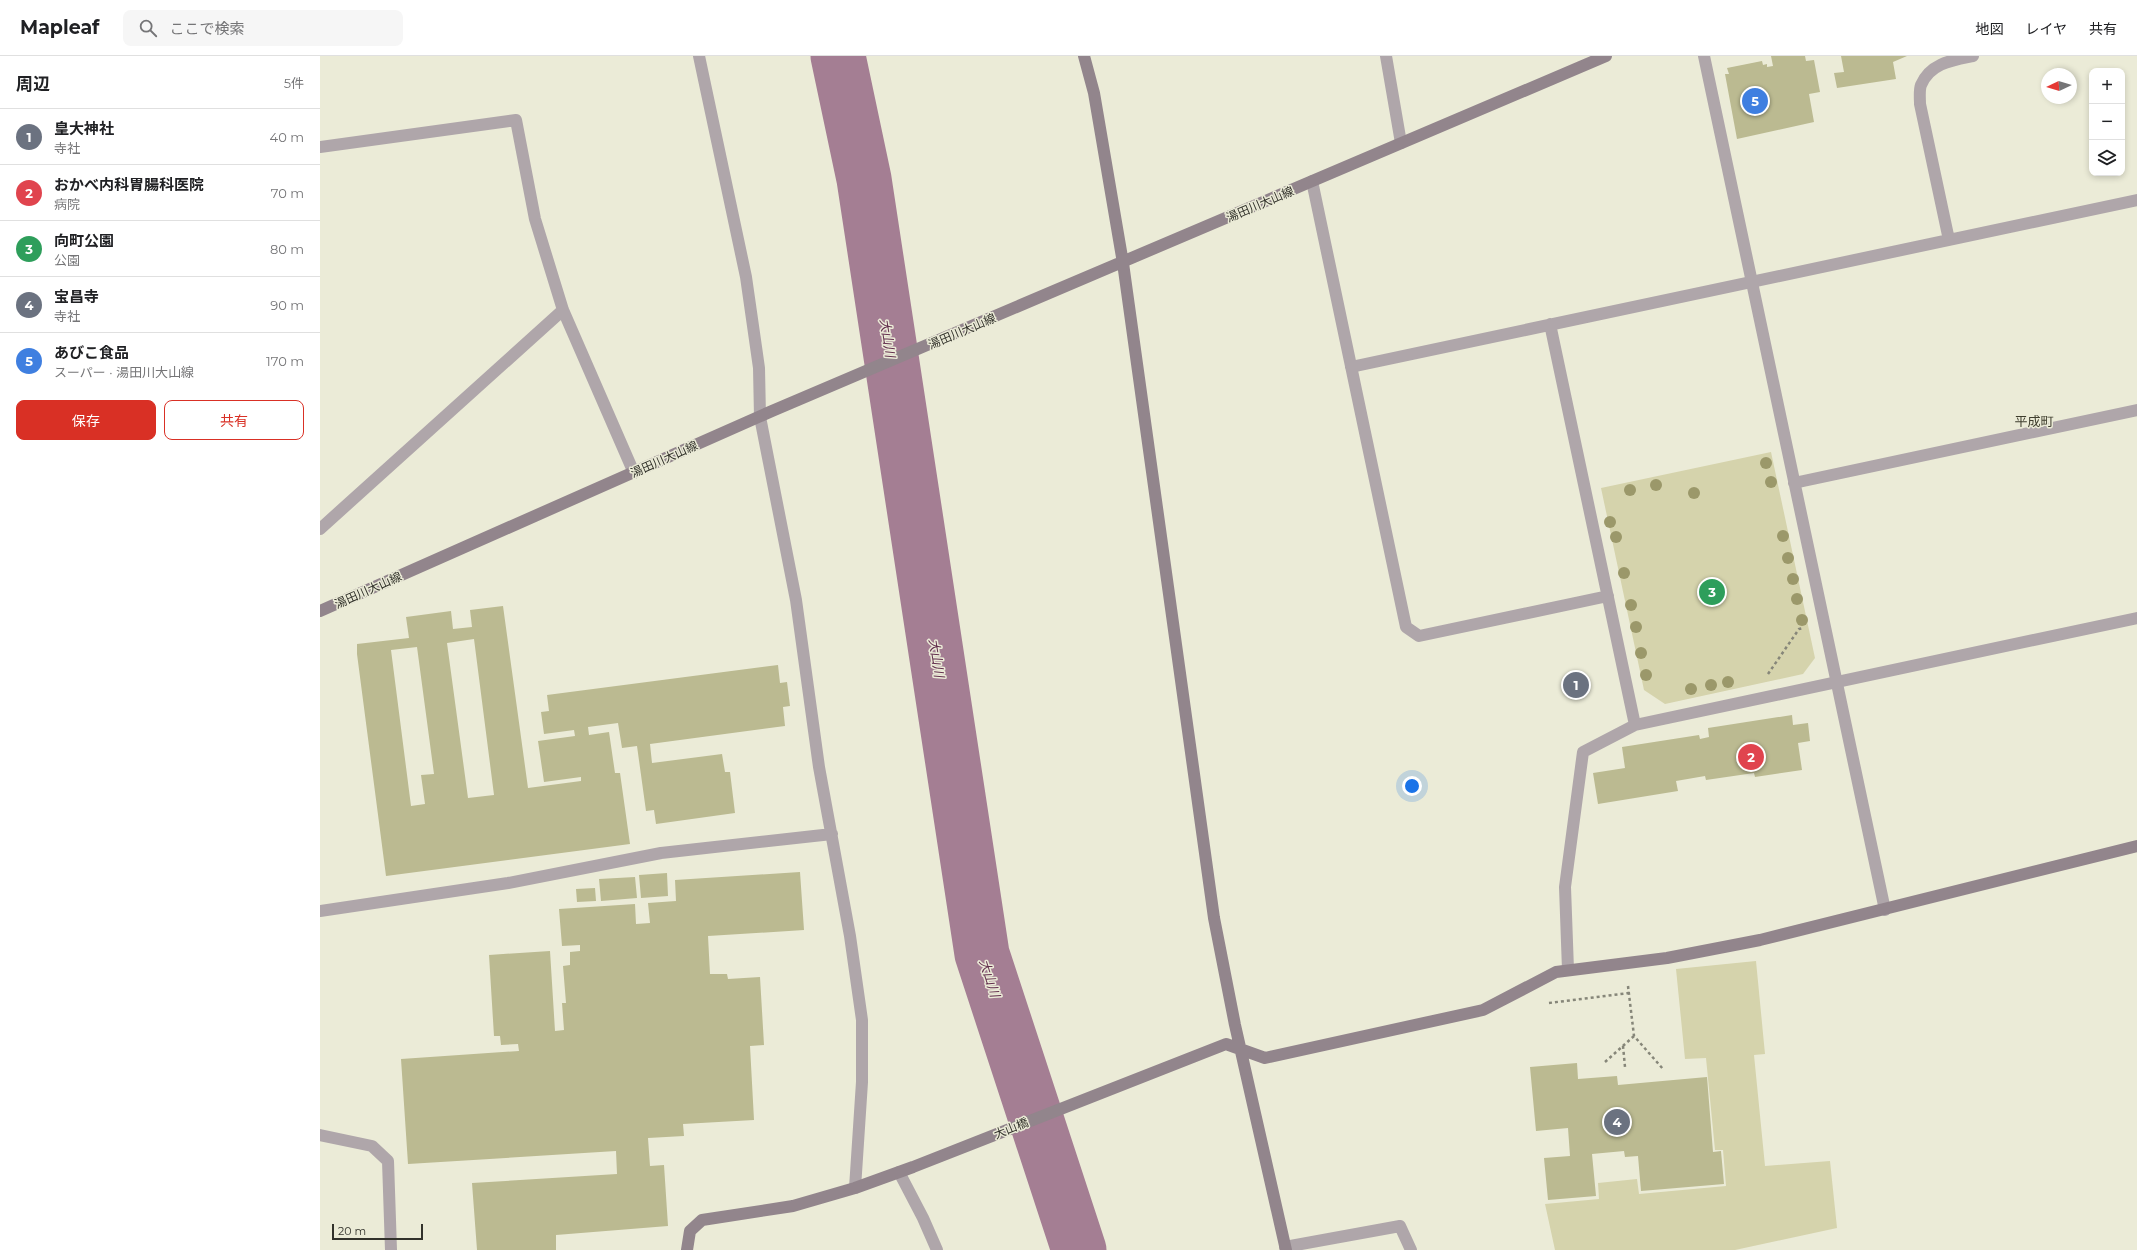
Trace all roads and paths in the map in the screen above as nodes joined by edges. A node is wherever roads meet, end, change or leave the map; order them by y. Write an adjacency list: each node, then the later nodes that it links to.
1 (699, 56): 18 (street)
2 (1084, 56): 12 (street)
3 (1386, 56): 7 (street)
4 (1606, 56): 7 (street, 湯田川大山線)
5 (1704, 56): 13 (street)
6 (1973, 56): 11 (street)
7 (1401, 143): 9 (street, 湯田川大山線)
8 (320, 147): 14 (street)
9 (1312, 181): 12 (street, 湯田川大山線); 16 (street)
10 (2137, 200): 11 (street)
11 (1949, 240): 13 (street)
12 (1123, 263): 18 (street, 湯田川大山線); 39 (street)
13 (1751, 281): 15 (street); 20 (street)
14 (563, 310): 19 (street); 21 (street)
15 (1550, 324): 16 (street); 22 (street)
16 (1351, 367): 22 (street)
17 (2137, 410): 20 (street)
18 (760, 416): 19 (street, 湯田川大山線); 29 (street)
19 (634, 473): 23 (street, 湯田川大山線)
20 (1794, 483): 27 (street)
21 (320, 529)
22 (1608, 596): 28 (street)
23 (320, 611)
24 (2137, 618): 27 (street)
25 (1809, 627): 26 (path)
26 (1769, 682)
27 (1836, 682): 28 (street); 31 (street)
28 (1635, 725): 34 (street)
29 (832, 834): 32 (street); 45 (street)
30 (2137, 846): 31 (street, 大山橋)
31 (1885, 910): 33 (street, 大山橋)
32 (320, 911)
33 (1625, 963): 34 (street, 大山橋); 35 (path)
34 (1568, 970): 39 (street, 大山橋)
35 (1629, 993): 36 (path); 37 (path)
36 (1549, 1003)
37 (1634, 1036): 38 (path); 42 (path)
38 (1623, 1046): 40 (path); 41 (path)
39 (1240, 1049): 44 (street, 大山橋); 46 (street)
40 (1605, 1062)
41 (1625, 1067)
42 (1663, 1069)
43 (320, 1135): 47 (street)
44 (899, 1172): 45 (street, 大山橋); 49 (street)
45 (855, 1188): 48 (street, 大山橋)
46 (1285, 1249): 50 (street)
47 (391, 1250)
48 (686, 1250)
49 (937, 1250)
50 (1411, 1250)

